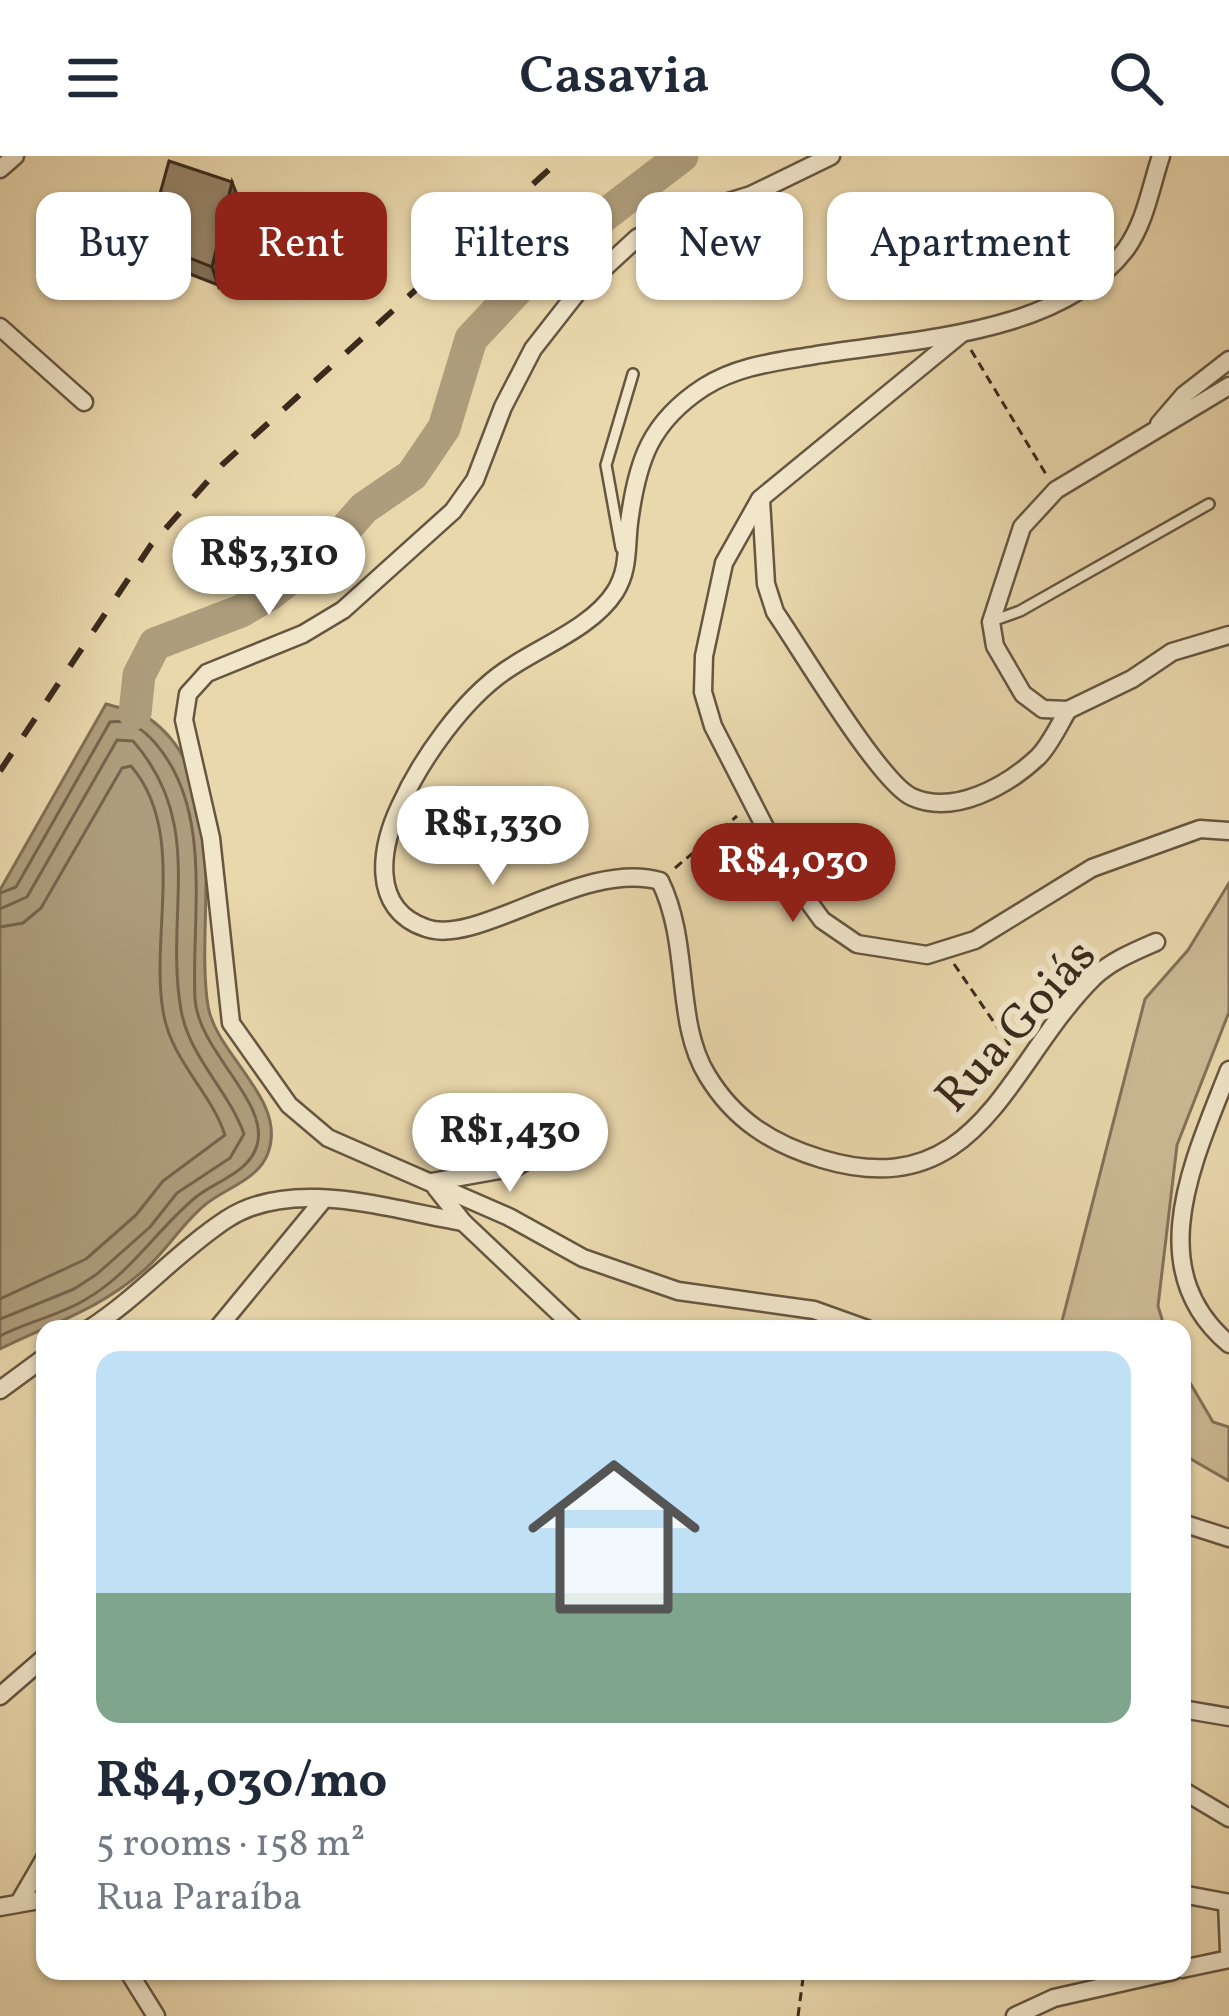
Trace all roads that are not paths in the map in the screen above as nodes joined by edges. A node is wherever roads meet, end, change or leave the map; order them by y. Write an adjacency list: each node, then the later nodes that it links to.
1 (15, 156): 4 (street)
2 (831, 156): 22 (street)
3 (1161, 156): 6 (street)
4 (0, 169)
5 (0, 327): 10 (street)
6 (961, 334): 12 (street); 14 (street)
7 (1229, 360): 11 (street)
8 (633, 374): 14 (lane)
9 (1229, 386): 11 (street)
10 (83, 402)
11 (1145, 440): 15 (street)
12 (760, 499): 17 (street); 18 (street)
13 (1209, 504): 15 (lane)
14 (626, 570): 19 (street, Rua Goiás)
15 (991, 622): 17 (street)
16 (1229, 635): 17 (street)
17 (1068, 710)
18 (1229, 831)
19 (1156, 942)
20 (1229, 1070): 29 (street)
21 (561, 1140): 22 (street)
22 (431, 1182): 24 (street); 28 (street)
23 (324, 1199): 24 (street); 25 (street); 26 (street)
24 (463, 1222): 27 (street)
25 (103, 1320)
26 (224, 1320)
27 (566, 1320)
28 (842, 1320)
29 (1229, 1344)
30 (36, 1364): 31 (street)
31 (0, 1390)
32 (1191, 1526): 33 (street)
33 (1229, 1538)
34 (36, 1665): 35 (street)
35 (0, 1696)
36 (1191, 1711): 37 (street)
37 (1229, 1717)
38 (1191, 1795): 39 (street)
39 (1229, 1818)
40 (36, 1873): 43 (street)
41 (1191, 1896): 44 (street)
42 (36, 1899): 43 (street)
43 (20, 1900): 45 (street)
44 (1228, 1903): 46 (street)
45 (0, 1907)
46 (1229, 1955): 47 (street)
47 (1191, 1966)
48 (134, 1980): 50 (street)
49 (1133, 1980): 51 (street)
50 (156, 2016)
51 (1015, 2016)

